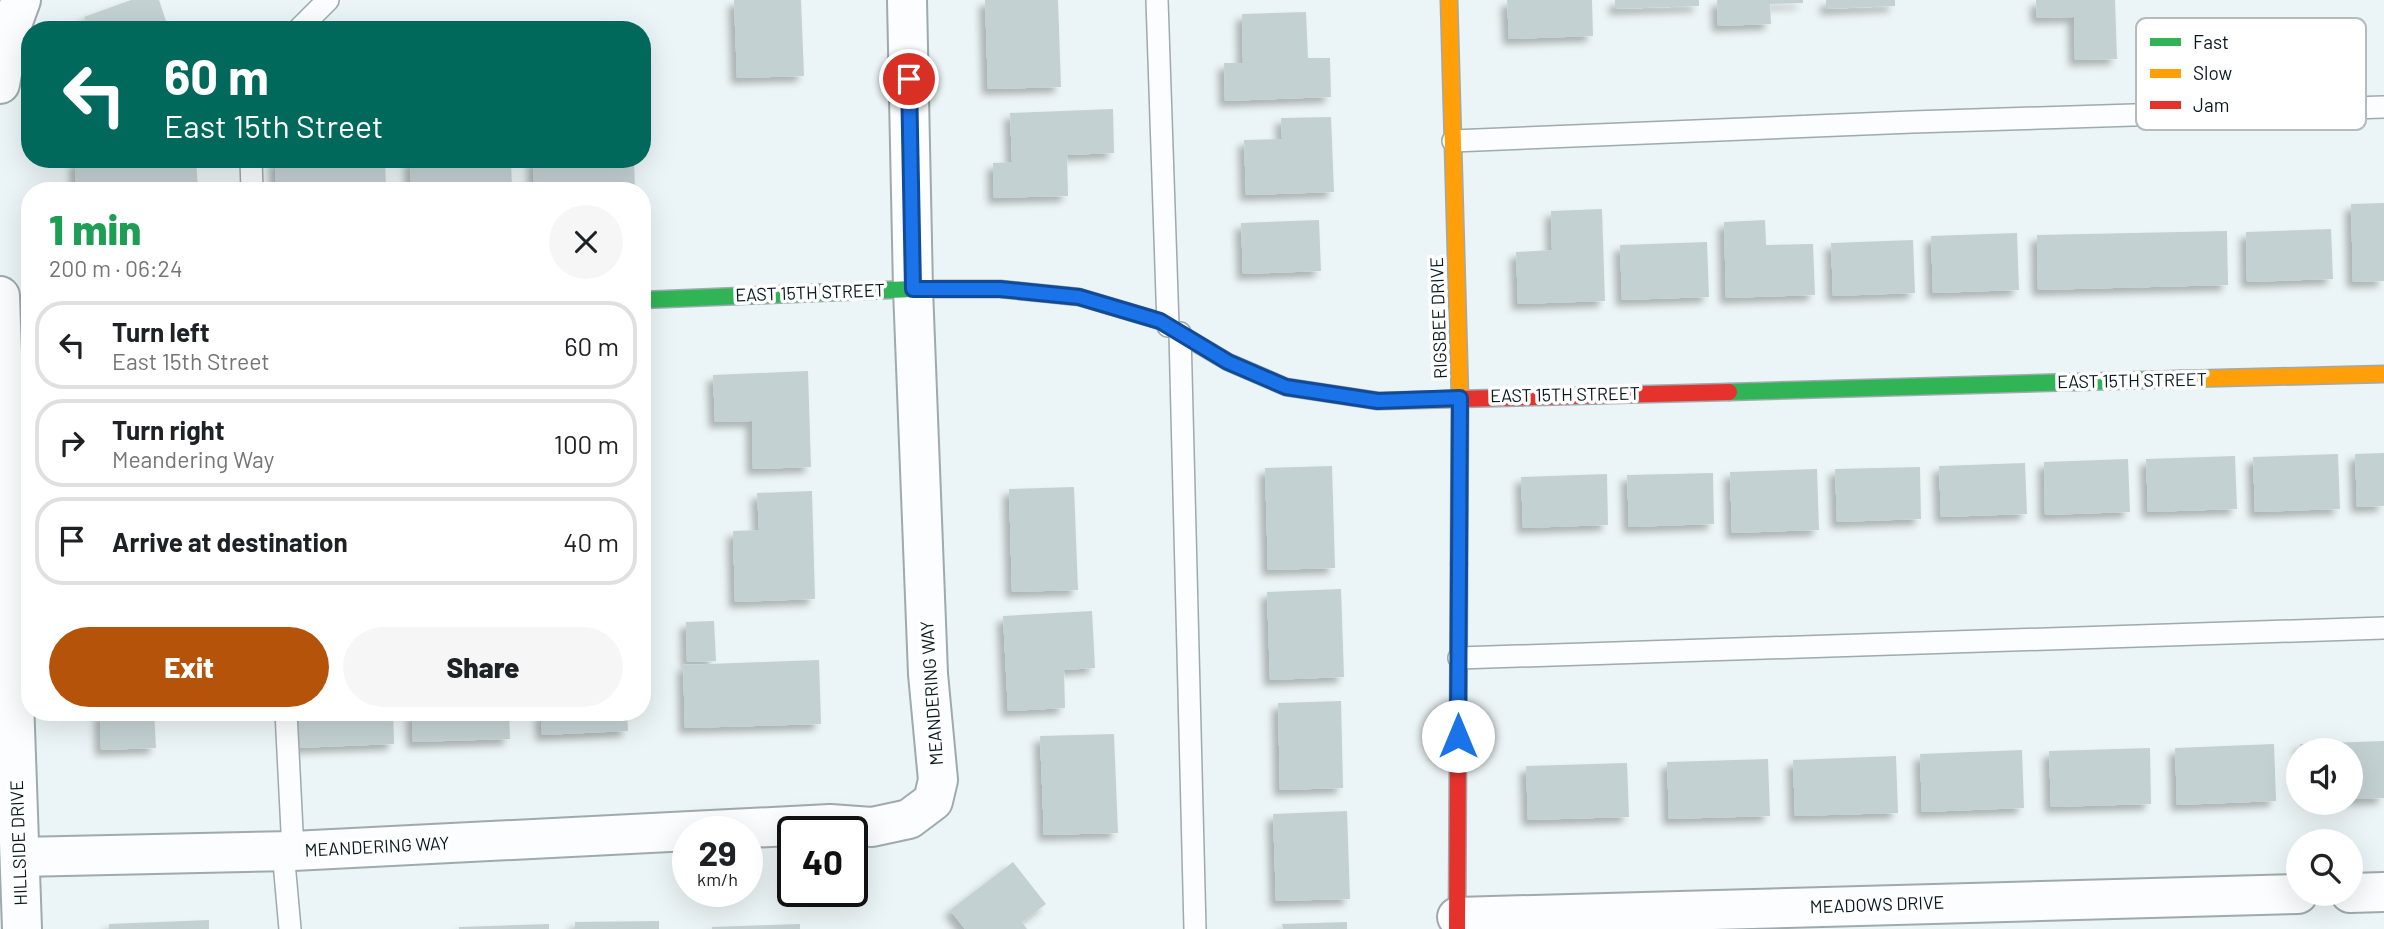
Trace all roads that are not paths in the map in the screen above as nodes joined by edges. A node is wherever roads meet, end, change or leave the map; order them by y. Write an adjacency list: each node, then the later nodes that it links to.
1 (21, 0): 7 (street)
2 (328, 0): 6 (lane)
3 (907, 0): 12 (street, MEANDERING WAY)
4 (1157, 0): 17 (lane)
5 (1449, 0): 11 (street, RIGSBEE DRIVE)
6 (307, 21)
7 (0, 84)
8 (2384, 107): 9 (lane)
9 (2366, 108)
10 (2136, 115): 11 (lane)
11 (1453, 141): 19 (street, RIGSBEE DRIVE)
12 (913, 289): 14 (street, EAST 15TH STREET); 17 (street, EAST 15TH STREET); 23 (street, MEANDERING WAY)
13 (0, 296): 16 (street, HILLSIDE DRIVE)
14 (651, 300)
15 (21, 327): 16 (street)
16 (0, 328): 24 (street, HILLSIDE DRIVE)
17 (1174, 329): 19 (street, EAST 15TH STREET); 31 (lane)
18 (2384, 374): 19 (street, EAST 15TH STREET)
19 (1460, 398): 21 (street, RIGSBEE DRIVE)
20 (2384, 628): 21 (lane)
21 (1458, 659): 28 (street, RIGSBEE DRIVE)
22 (286, 721): 23 (lane)
23 (288, 851): 24 (street, MEANDERING WAY); 30 (lane)
24 (20, 857): 29 (street, HILLSIDE DRIVE)
25 (2384, 892): 26 (street)
26 (2363, 893)
27 (2286, 894): 28 (street, MEADOWS DRIVE)
28 (1457, 923)
29 (22, 929)
30 (290, 929)
31 (1195, 929)

